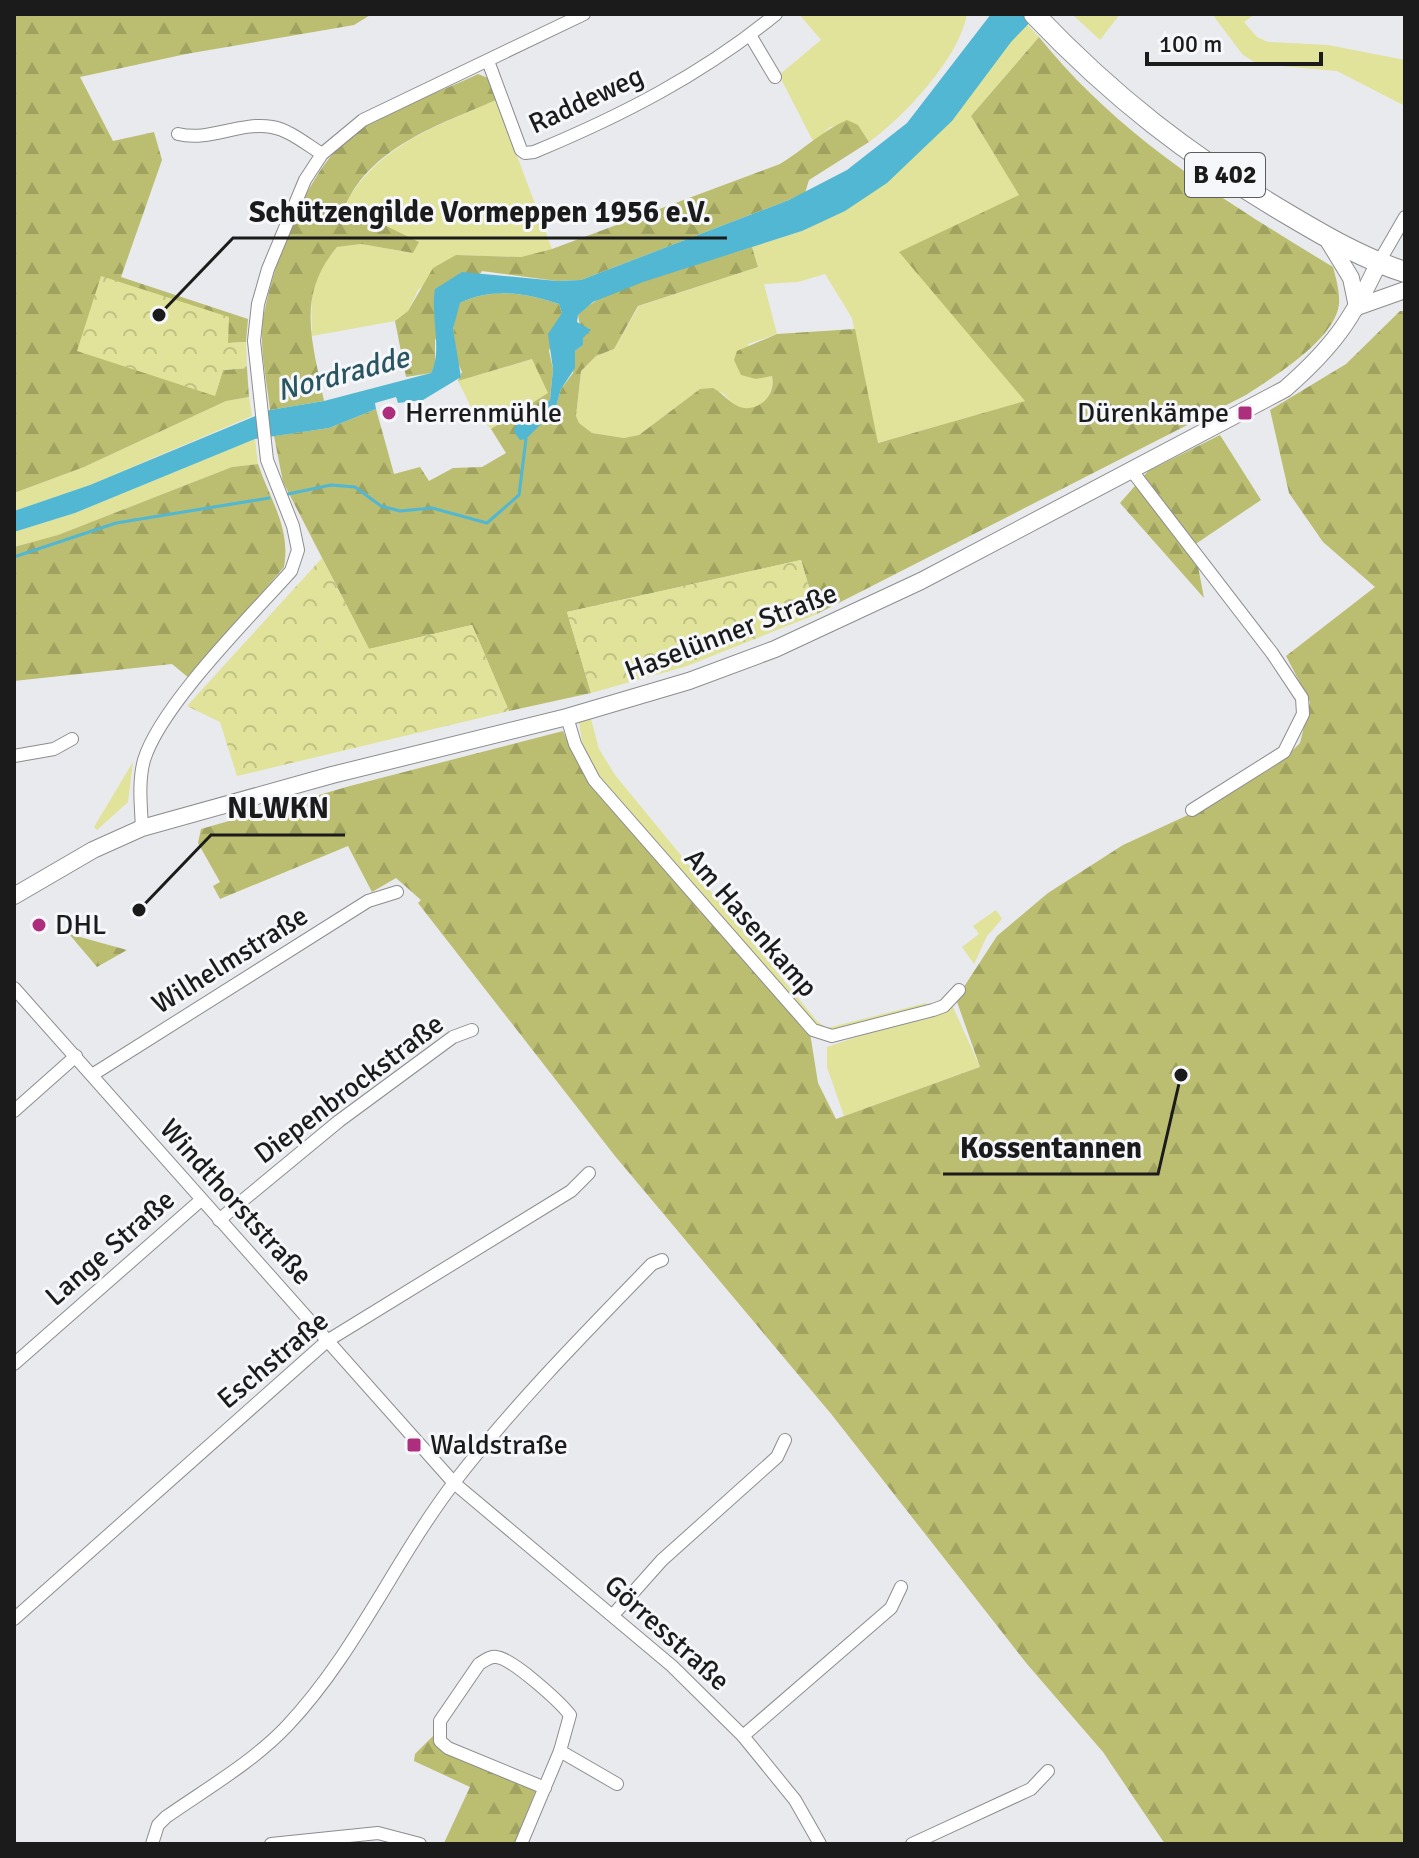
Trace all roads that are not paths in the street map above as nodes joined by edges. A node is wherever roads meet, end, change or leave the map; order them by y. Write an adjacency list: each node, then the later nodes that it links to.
1 (584, 14): 5 (street)
2 (776, 14): 4 (street, Raddeweg)
3 (1034, 14): 10 (main road, B 402)
4 (750, 35): 5 (street, Raddeweg); 6 (street)
5 (488, 61): 8 (street)
6 (775, 77)
7 (178, 134): 8 (street)
8 (322, 154): 20 (street)
9 (1405, 217): 11 (street)
10 (1326, 237): 11 (main road, B 402); 14 (street)
11 (1379, 262): 12 (main road, B 402); 14 (street, Haselünner Straße)
12 (1405, 272)
13 (1405, 290): 14 (street)
14 (1357, 307): 15 (street, Haselünner Straße)
15 (1132, 471): 16 (street, Haselünner Straße); 19 (street)
16 (567, 717): 20 (street, Haselünner Straße); 24 (street, Am Hasenkamp)
17 (72, 739): 18 (street)
18 (14, 756)
19 (1192, 810)
20 (142, 828): 22 (street, Haselünner Straße)
21 (397, 892): 27 (street, Wilhelmstraße)
22 (14, 896)
23 (14, 988): 26 (street, Windthorststraße)
24 (959, 990)
25 (472, 1030): 31 (street, Diepenbrockstraße)
26 (76, 1056): 27 (street, Windthorststraße); 28 (street)
27 (92, 1075): 30 (street, Windthorststraße)
28 (14, 1111)
29 (589, 1173): 33 (street, Eschstraße)
30 (201, 1200): 31 (street, Windthorststraße); 34 (street, Lange Straße)
31 (219, 1220): 33 (street, Windthorststraße)
32 (662, 1260): 36 (street)
33 (327, 1341): 36 (street, Windthorststraße); 39 (street, Eschstraße)
34 (14, 1364)
35 (785, 1440): 38 (street)
36 (454, 1483): 38 (street, Görresstraße); 46 (street)
37 (901, 1587): 40 (street)
38 (613, 1615): 40 (street, Görresstraße)
39 (14, 1619)
40 (743, 1736): 50 (street, Görresstraße)
41 (560, 1751): 43 (street); 44 (street); 44 (street)
42 (1048, 1771): 51 (street)
43 (617, 1784)
44 (545, 1788): 49 (street)
45 (299, 1843): 47 (street); 48 (street)
46 (152, 1844)
47 (271, 1844)
48 (420, 1844)
49 (521, 1844)
50 (820, 1844)
51 (912, 1844)

